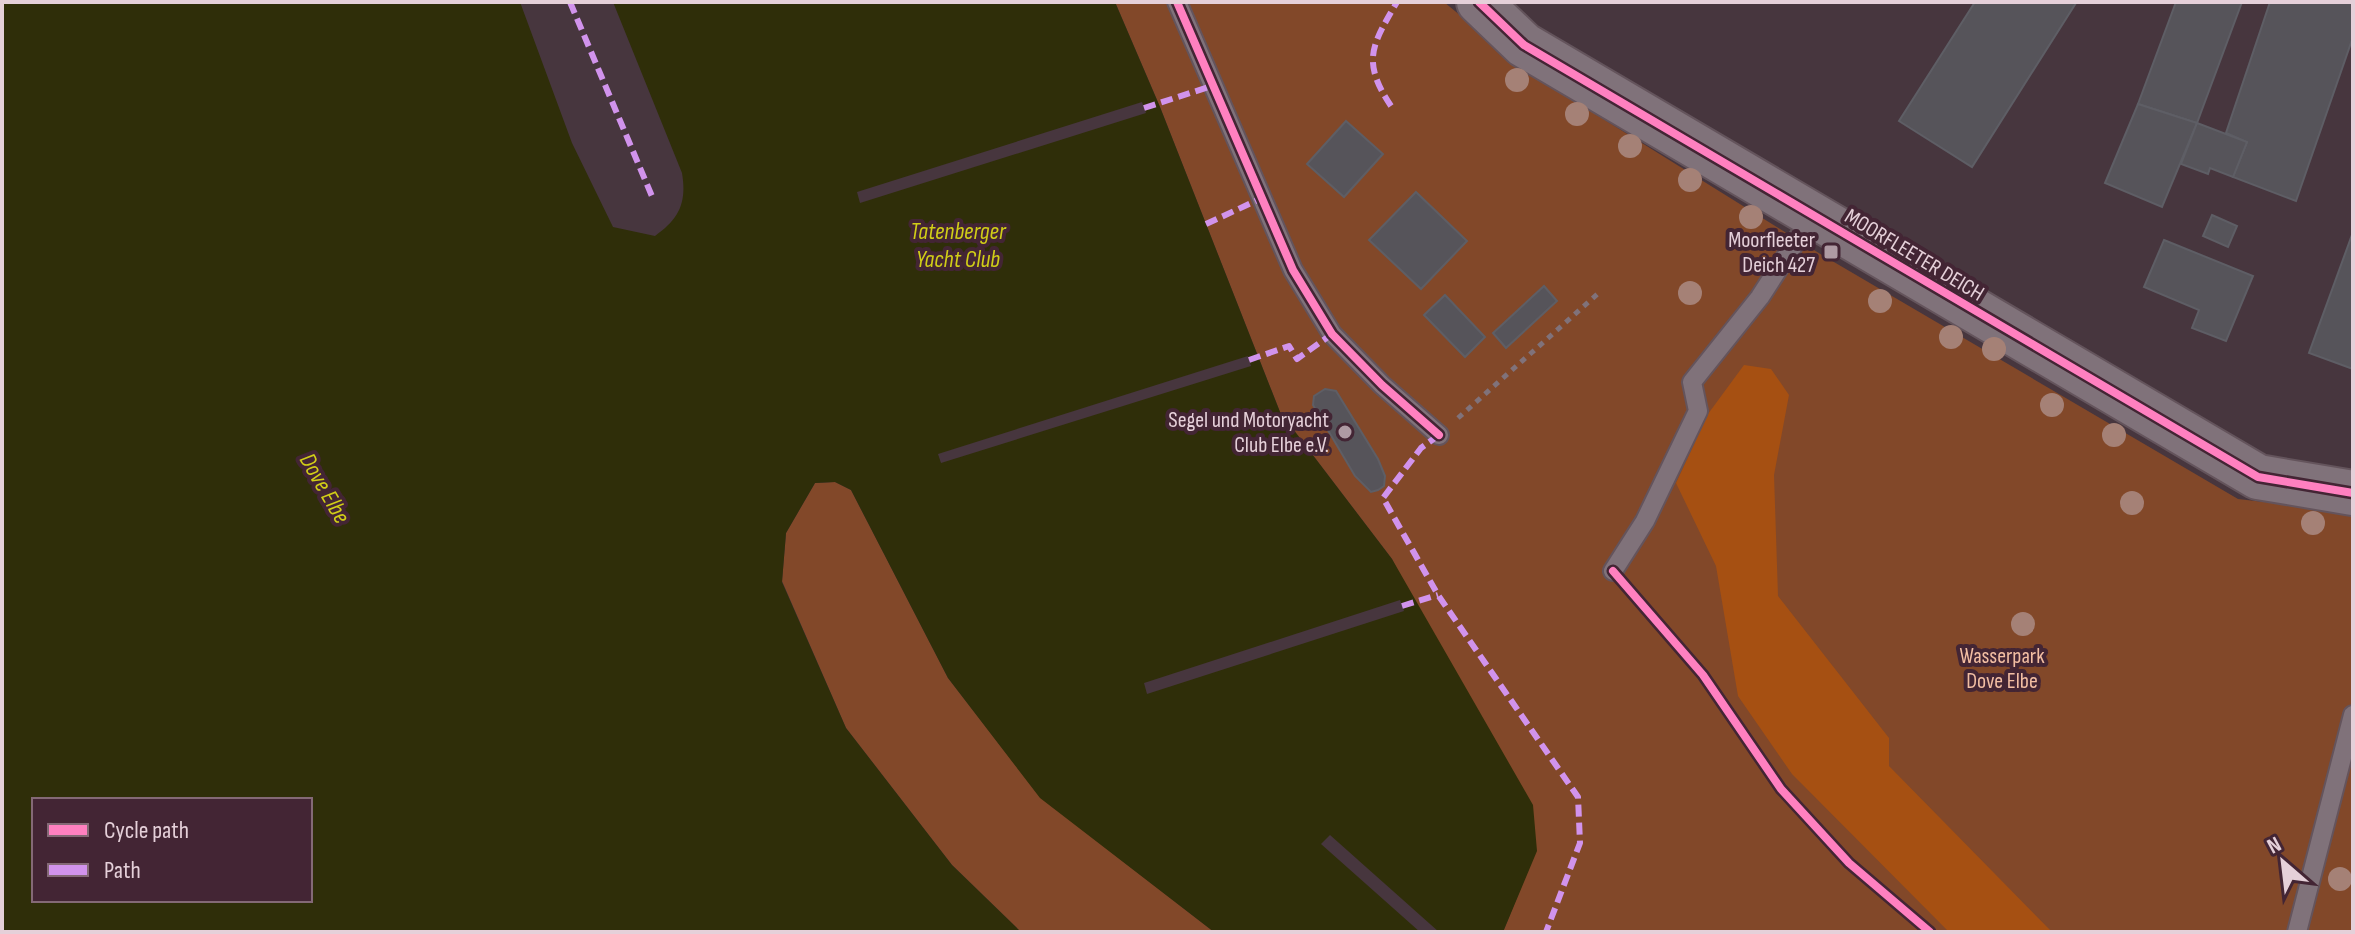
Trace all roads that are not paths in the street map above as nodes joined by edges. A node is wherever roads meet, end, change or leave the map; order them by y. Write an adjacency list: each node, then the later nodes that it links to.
1 (1177, 2): 4 (lane)
2 (1479, 2): 3 (street, MOORFLEETER DEICH)
3 (1813, 215): 5 (street, MOORFLEETER DEICH); 6 (lane)
4 (1439, 435)
5 (2353, 493)
6 (1613, 571)
7 (2353, 715): 8 (lane)
8 (2297, 932)

